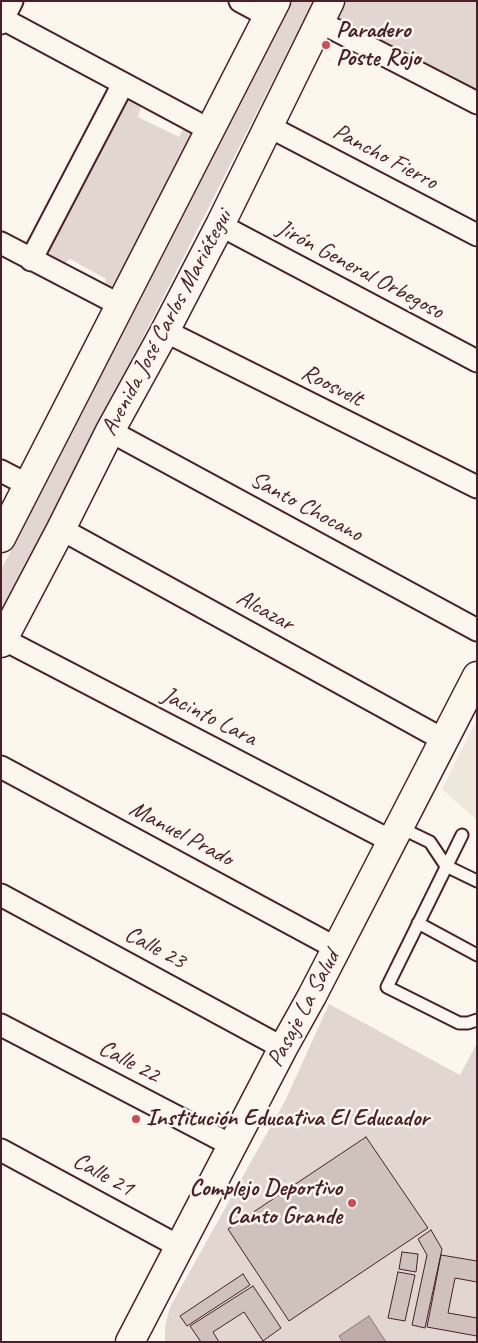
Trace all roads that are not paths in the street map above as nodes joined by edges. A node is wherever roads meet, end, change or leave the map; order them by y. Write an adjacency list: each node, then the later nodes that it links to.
1 (240, 1): 2 (street)
2 (272, 9): 8 (main road, Avenida José Carlos Mariátegui)
3 (325, 12): 6 (street); 7 (main road, Avenida José Carlos Mariátegui)
4 (6, 14): 5 (street)
5 (123, 84): 8 (street); 12 (street)
6 (477, 104)
7 (268, 126): 9 (main road, Avenida José Carlos Mariátegui); 10 (street, Pancho Fierro)
8 (210, 130): 13 (main road, Avenida José Carlos Mariátegui)
9 (220, 225): 14 (main road, Avenida José Carlos Mariátegui); 15 (street, Jirón General Orbegoso)
10 (477, 235)
11 (1, 243): 12 (street)
12 (31, 260): 13 (street)
13 (120, 305): 18 (main road, Avenida José Carlos Mariátegui)
14 (165, 331): 16 (main road, Avenida José Carlos Mariátegui); 19 (street, Roosvelt)
15 (477, 361)
16 (110, 431): 20 (main road, Avenida José Carlos Mariátegui); 22 (street, Santo Chocano)
17 (1, 471): 18 (street)
18 (28, 485): 21 (main road, Avenida José Carlos Mariátegui)
19 (477, 487)
20 (61, 529): 23 (main road, Avenida José Carlos Mariátegui); 25 (street, Alcazar)
21 (1, 538)
22 (477, 630)
23 (2, 640): 27 (street, Jacinto Lara)
24 (477, 676): 25 (main road, Pasaje La Salud)
25 (444, 740): 27 (main road, Pasaje La Salud)
26 (1, 766): 33 (street, Manuel Prado)
27 (395, 834): 29 (lane); 33 (main road, Pasaje La Salud)
28 (462, 835): 29 (lane)
29 (446, 866): 30 (lane); 32 (lane)
30 (477, 881)
31 (1, 895): 37 (street, Calle 23)
32 (418, 923): 34 (lane); 35 (lane)
33 (336, 948): 37 (main road, Pasaje La Salud)
34 (477, 955)
35 (477, 1020)
36 (1, 1024): 38 (street, Calle 22)
37 (283, 1048): 38 (main road, Pasaje La Salud)
38 (233, 1146): 40 (main road, Pasaje La Salud)
39 (1, 1150): 40 (street, Calle 21)
40 (180, 1247): 41 (main road, Pasaje La Salud)
41 (130, 1342)

